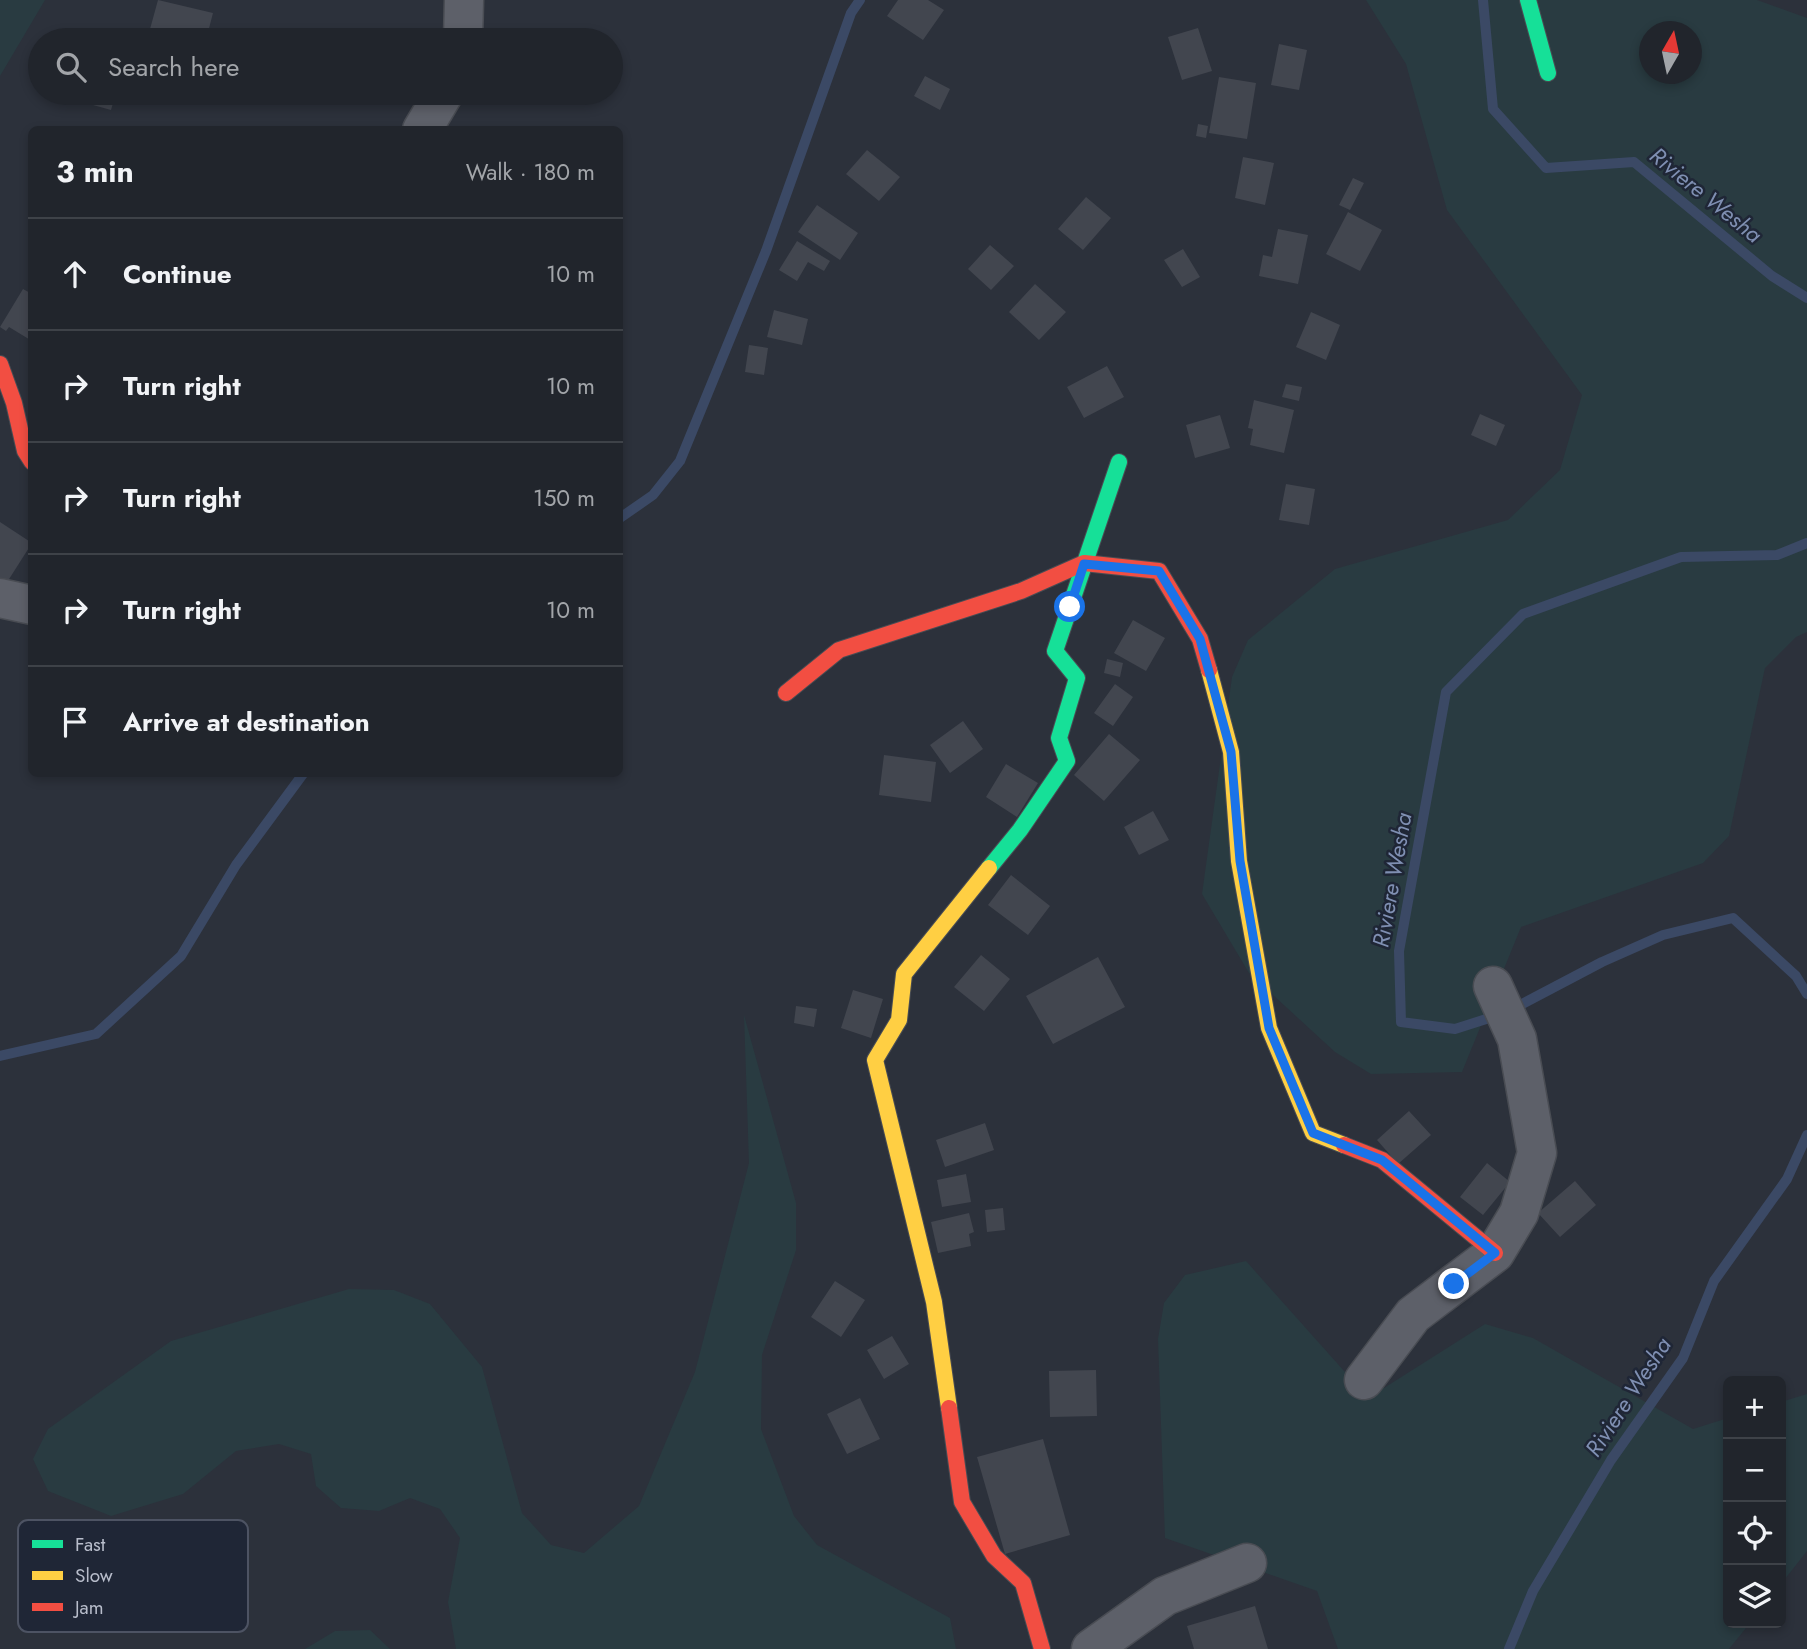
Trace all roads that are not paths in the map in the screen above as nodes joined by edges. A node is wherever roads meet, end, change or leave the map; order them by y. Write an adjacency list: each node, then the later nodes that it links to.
1 (464, 0): 3 (street)
2 (1528, 0): 4 (street)
3 (463, 28)
4 (1548, 73)
5 (437, 105): 6 (street)
6 (424, 126)
7 (0, 364): 8 (street)
8 (28, 456)
9 (1119, 463): 10 (street)
10 (1084, 564): 13 (street); 15 (street); 18 (street)
11 (0, 598): 12 (street)
12 (28, 604)
13 (786, 694)
14 (1493, 986): 15 (street)
15 (1495, 1253): 16 (street)
16 (1364, 1380)
17 (1247, 1563): 19 (street)
18 (1042, 1649)
19 (1091, 1649)

